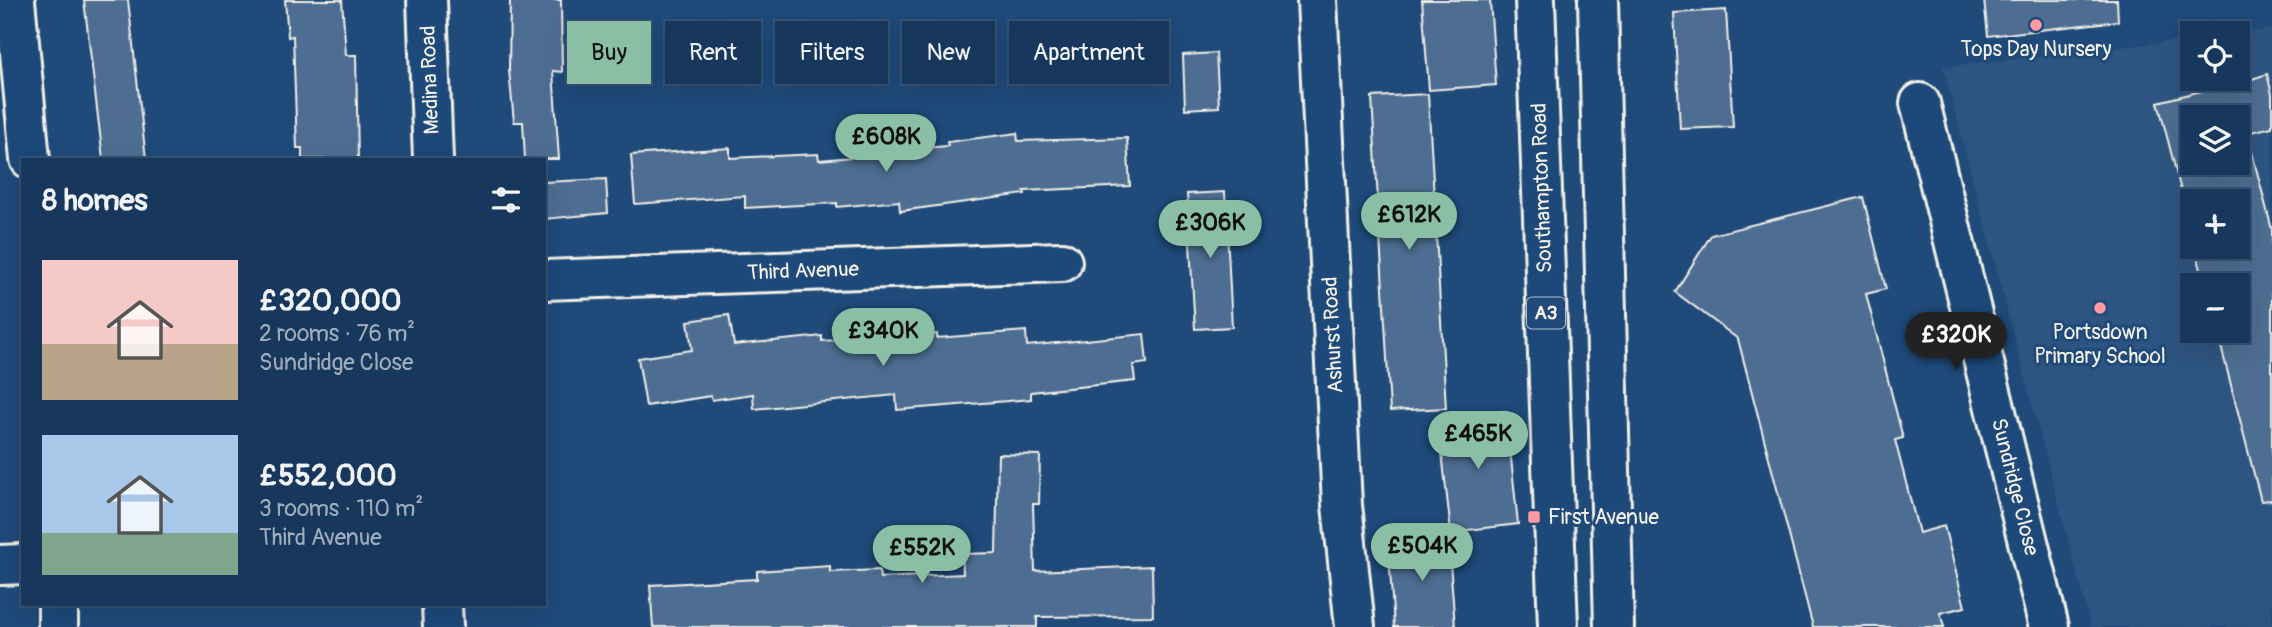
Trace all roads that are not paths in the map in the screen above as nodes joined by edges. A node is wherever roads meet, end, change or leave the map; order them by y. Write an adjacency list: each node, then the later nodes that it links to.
1 (15, 0): 7 (street)
2 (427, 0): 8 (street, Medina Road)
3 (1317, 0): 17 (street, Ashurst Road)
4 (1535, 0): 18 (street, Southampton Road / A3)
5 (1598, 0): 19 (street)
6 (1920, 103): 20 (street, Sundridge Close)
7 (30, 158)
8 (433, 158)
9 (1062, 262): 10 (street, Third Avenue)
10 (546, 280)
11 (21, 564): 12 (street)
12 (0, 565)
13 (58, 606): 15 (street)
14 (442, 606): 16 (street)
15 (58, 627)
16 (443, 627)
17 (1356, 627)
18 (1558, 627)
19 (1614, 627)
20 (2049, 627)

